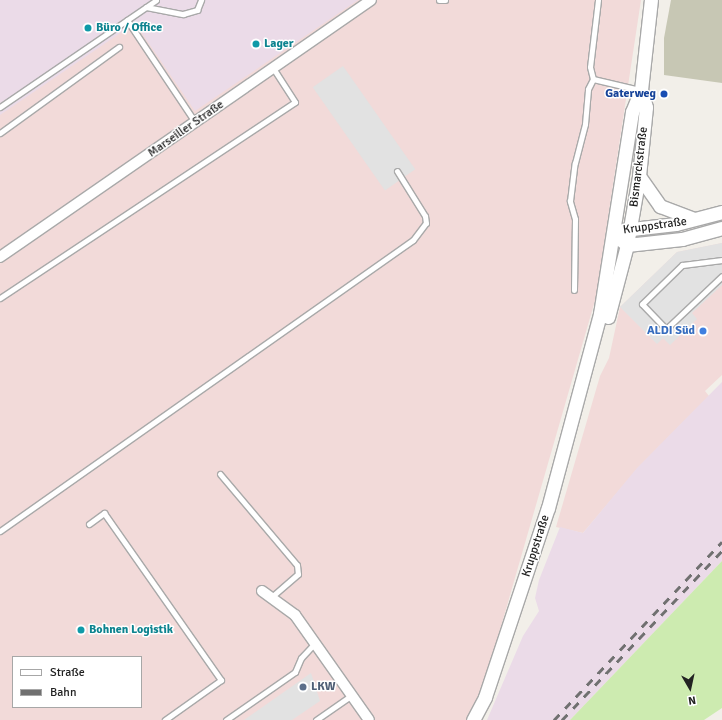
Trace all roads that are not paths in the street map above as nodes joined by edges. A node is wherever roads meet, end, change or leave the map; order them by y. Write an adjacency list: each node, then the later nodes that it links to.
1 (156, 0): 8 (lane)
2 (202, 0): 8 (lane)
3 (372, 0): 11 (street, Marseiller Straße)
4 (439, 0): 5 (lane)
5 (445, 0)
6 (598, 0): 12 (lane)
7 (651, 0): 13 (street, Bismarckstraße)
8 (146, 7): 9 (lane)
9 (127, 20): 14 (lane); 15 (lane)
10 (119, 47): 16 (lane)
11 (273, 68): 15 (street, Marseiller Straße); 29 (lane)
12 (593, 79): 13 (lane); 28 (lane)
13 (641, 90): 18 (street, Bismarckstraße); 23 (street, Bismarckstraße)
14 (0, 107)
15 (195, 122): 25 (street, Marseiller Straße)
16 (0, 133)
17 (397, 171): 33 (lane)
18 (639, 176): 20 (street, Kruppstraße); 21 (street, Bismarckstraße)
19 (722, 212): 20 (street, Kruppstraße)
20 (698, 220): 21 (street, Kruppstraße)
21 (630, 227): 23 (street, Kruppstraße); 24 (street, Bismarckstraße)
22 (722, 228): 24 (street, Kruppstraße)
23 (615, 233): 24 (street, Kruppstraße); 30 (street, Kruppstraße)
24 (627, 245): 30 (street, Kruppstraße)
25 (0, 257)
26 (722, 260): 27 (lane)
27 (722, 276)
28 (574, 290)
29 (0, 298)
30 (586, 367): 42 (street, Kruppstraße)
31 (220, 474): 35 (lane)
32 (89, 524): 38 (lane)
33 (0, 531)
34 (262, 591): 35 (street)
35 (272, 597): 36 (street)
36 (315, 643): 37 (street); 39 (lane)
37 (352, 695): 40 (lane); 41 (street)
38 (165, 720)
39 (226, 720)
40 (316, 720)
41 (369, 720)
42 (473, 720)

